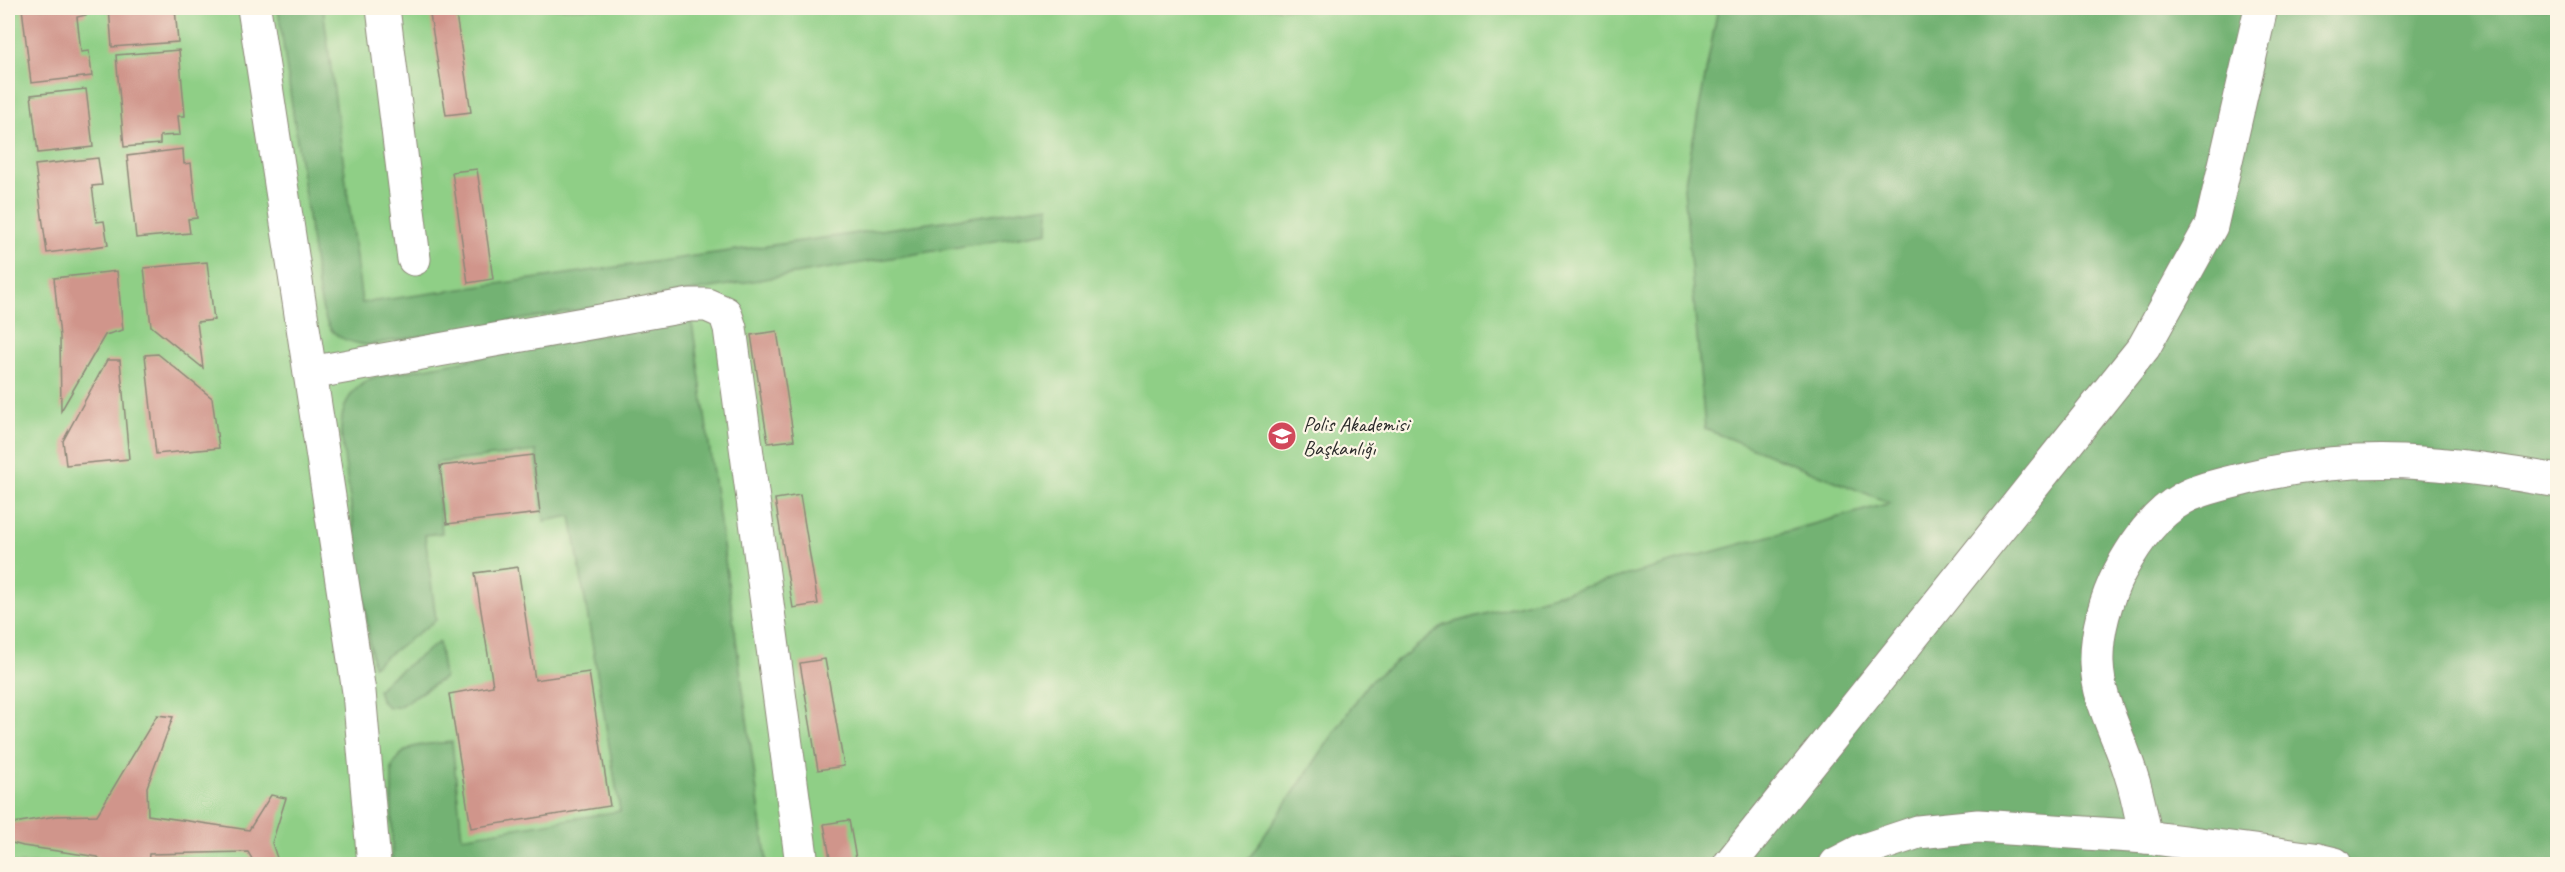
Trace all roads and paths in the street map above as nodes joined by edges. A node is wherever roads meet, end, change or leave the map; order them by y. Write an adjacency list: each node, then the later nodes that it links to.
1 (254, 8): 5 (lane)
2 (383, 8): 4 (lane)
3 (2261, 8): 10 (lane)
4 (414, 259)
5 (310, 373): 8 (lane); 9 (lane)
6 (2558, 481): 7 (lane)
7 (2146, 837): 11 (lane); 12 (lane)
8 (374, 864)
9 (802, 864)
10 (1730, 864)
11 (1836, 864)
12 (2335, 864)

